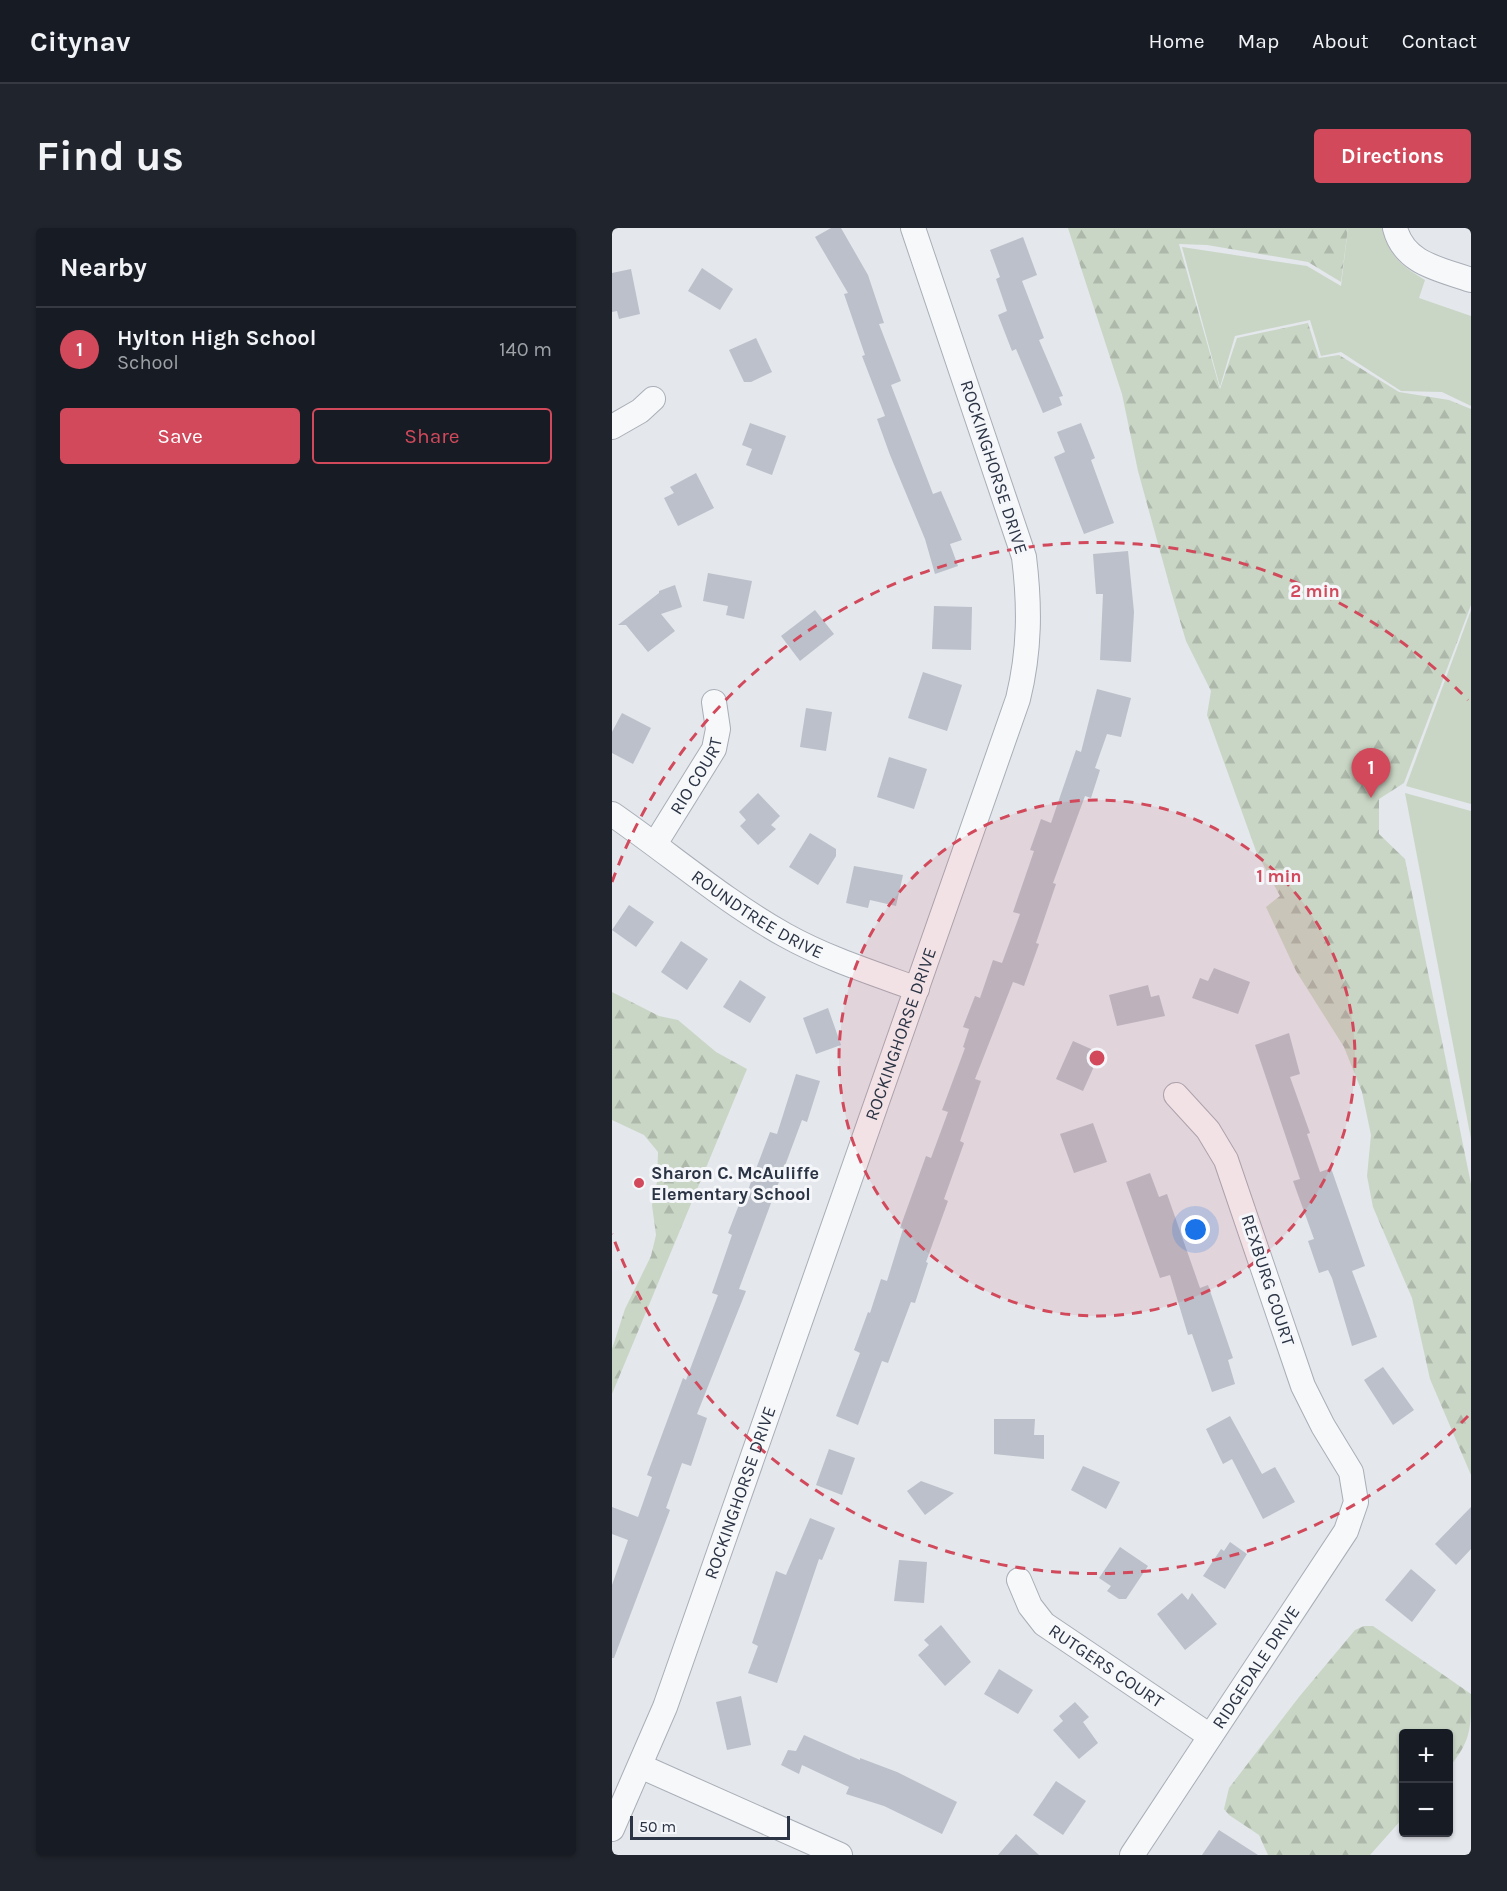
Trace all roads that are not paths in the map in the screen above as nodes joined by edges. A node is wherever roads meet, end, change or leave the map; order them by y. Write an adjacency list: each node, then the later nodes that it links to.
1 (913, 228): 9 (street, ROCKINGHORSE DRIVE)
2 (1395, 228): 3 (street)
3 (1471, 280)
4 (653, 399): 5 (street)
5 (612, 427)
6 (714, 702): 8 (street, RIO COURT)
7 (612, 814): 8 (street, ROUNDTREE DRIVE)
8 (655, 844): 9 (street, ROUNDTREE DRIVE)
9 (917, 989): 14 (street, ROCKINGHORSE DRIVE)
10 (1176, 1095): 11 (street, REXBURG COURT)
11 (1352, 1472): 13 (street, RIDGEDALE DRIVE)
12 (1019, 1580): 13 (street, RUTGERS COURT)
13 (1210, 1736): 17 (street, RIDGEDALE DRIVE)
14 (640, 1766): 15 (street, ROCKINGHORSE DRIVE); 16 (street)
15 (612, 1829)
16 (840, 1855)
17 (1132, 1855)

